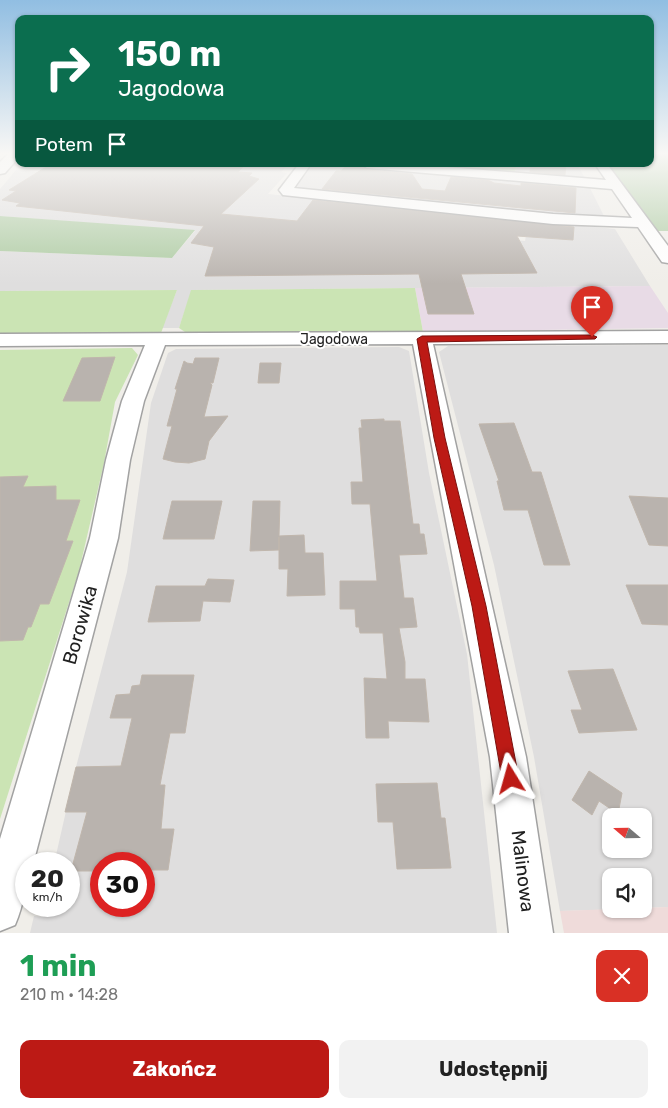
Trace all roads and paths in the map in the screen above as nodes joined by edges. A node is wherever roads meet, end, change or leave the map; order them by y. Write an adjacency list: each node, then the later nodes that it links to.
1 (333, 197): 3 (street)
2 (624, 197): 3 (street)
3 (643, 223): 4 (street)
4 (668, 258)
5 (668, 337): 6 (street, Jagodowa)
6 (422, 339): 8 (street, Jagodowa); 10 (street, Malinowa)
7 (0, 340): 8 (street, Jagodowa)
8 (157, 340): 9 (street, Borowika)
9 (0, 910)
10 (531, 933)

